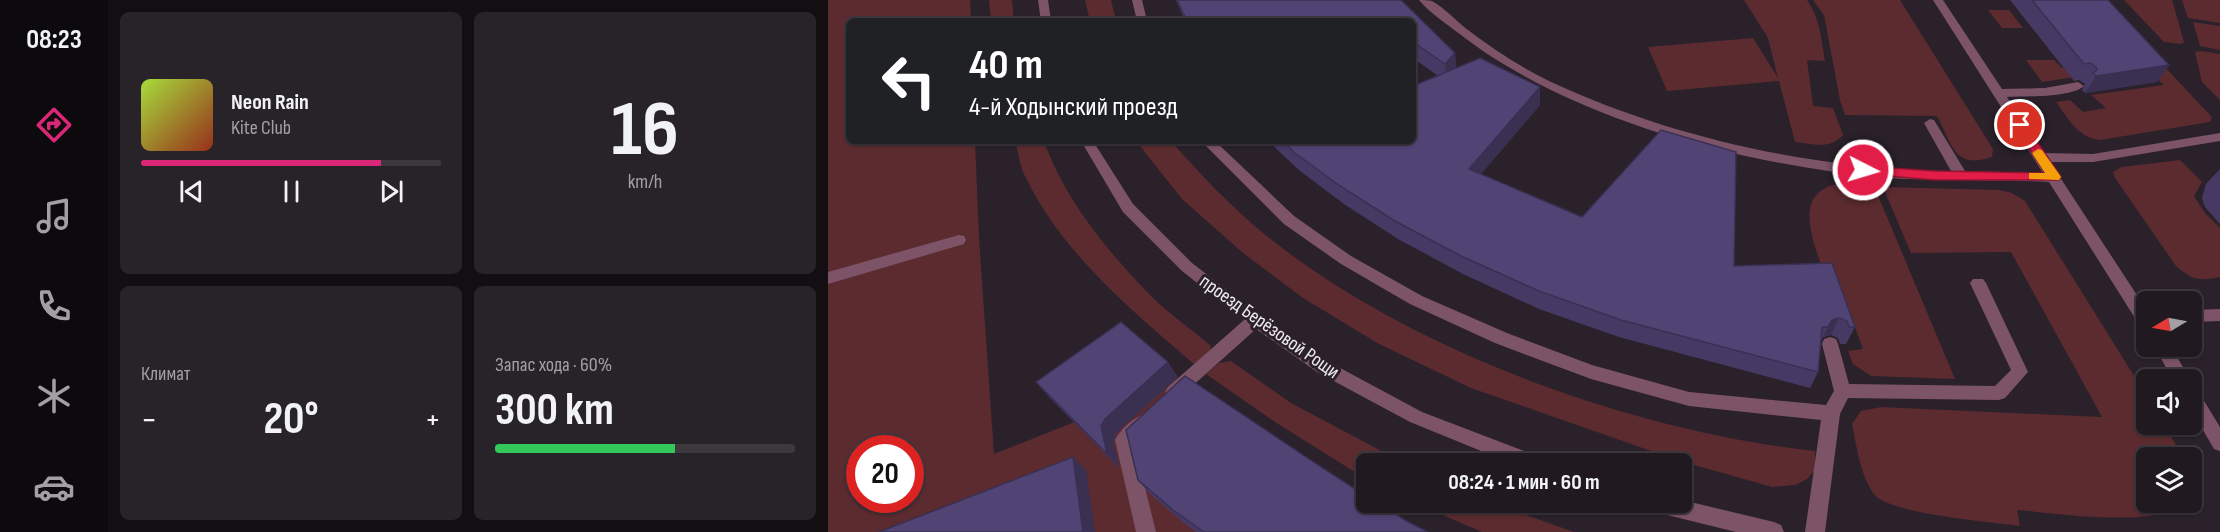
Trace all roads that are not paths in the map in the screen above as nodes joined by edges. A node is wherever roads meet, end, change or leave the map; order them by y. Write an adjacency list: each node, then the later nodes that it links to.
1 (1043, 0): 5 (street)
2 (1137, 0): 6 (street)
3 (1424, 0): 14 (street)
4 (1938, 0): 8 (street)
5 (1046, 18)
6 (1141, 18)
7 (2078, 87): 8 (street)
8 (1999, 93): 13 (street)
9 (1930, 123): 14 (street)
10 (2220, 137): 13 (street)
11 (1089, 144): 22 (street, проезд Берёзовой Рощи)
12 (1210, 144): 25 (street)
13 (2041, 157): 15 (street)
14 (1961, 176): 15 (street)
15 (2055, 177): 19 (street)
16 (959, 240): 17 (street)
17 (828, 278)
18 (1978, 283): 24 (street)
19 (2136, 302)
20 (2220, 315): 21 (street)
21 (2202, 316)
22 (1255, 320): 28 (street, проезд Берёзовой Рощи); 30 (street)
23 (1830, 344): 24 (street)
24 (1843, 392): 25 (street)
25 (1830, 413): 32 (street)
26 (2202, 413): 27 (street)
27 (2220, 443)
28 (1508, 453)
29 (1692, 512): 31 (street)
30 (1146, 532)
31 (1774, 532)
32 (1815, 532)

